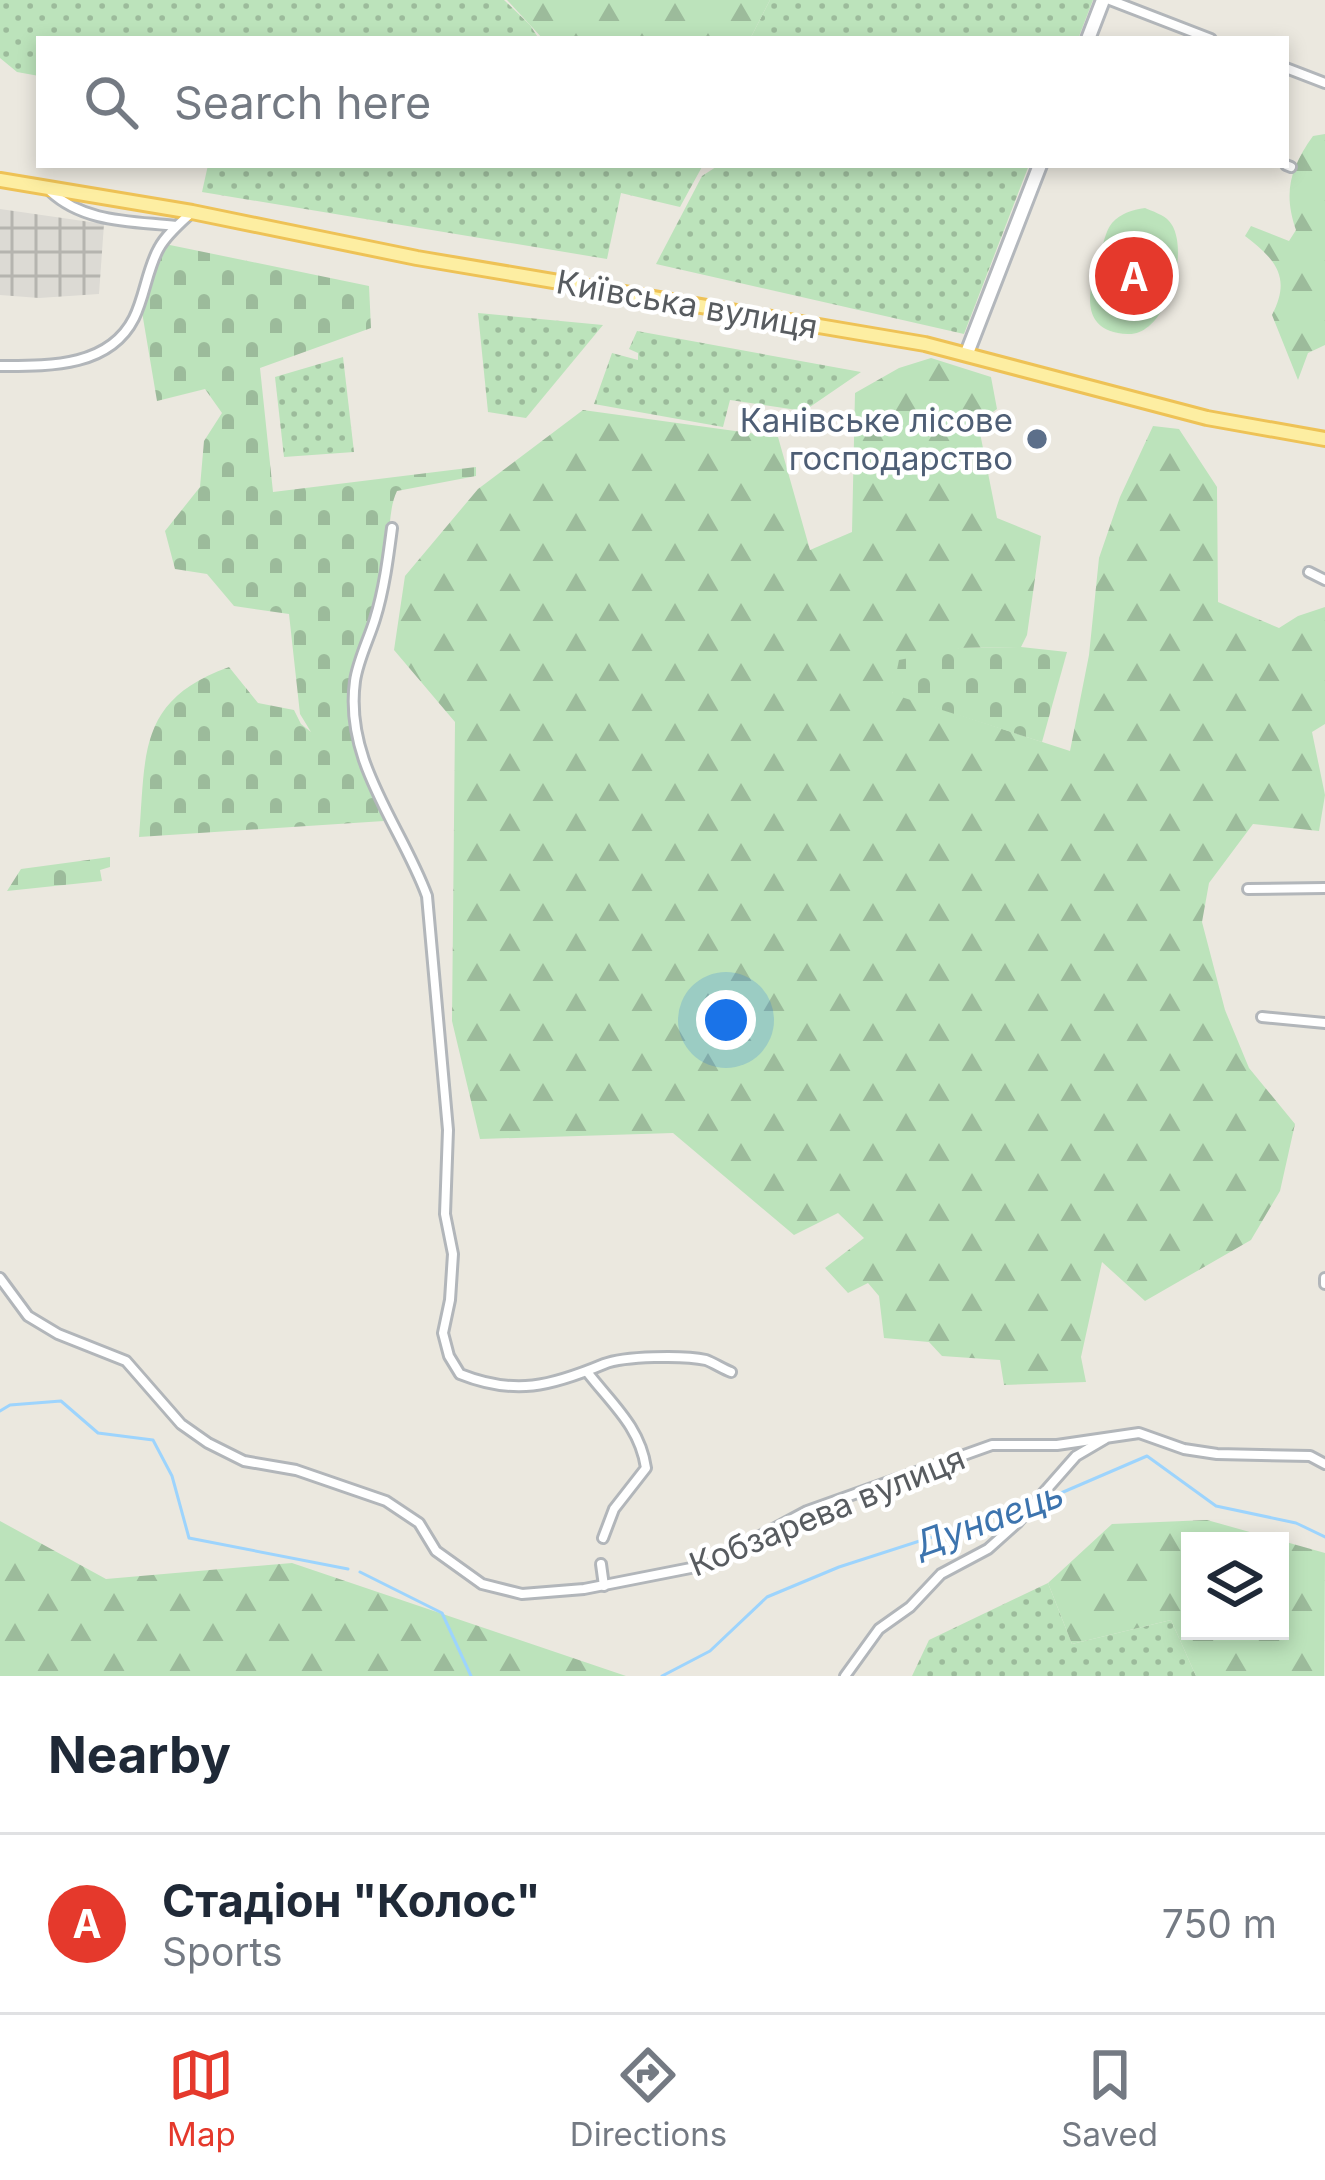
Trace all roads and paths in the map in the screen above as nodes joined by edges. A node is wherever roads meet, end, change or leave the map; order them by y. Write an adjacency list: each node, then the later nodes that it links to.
1 (1107, 0): 2 (street); 3 (street)
2 (1089, 36)
3 (1202, 36)
4 (1289, 69): 5 (street)
5 (1325, 83)
6 (1039, 168): 11 (street)
7 (0, 180): 8 (main road, Київська вулиця)
8 (45, 186): 9 (main road, Київська вулиця); 10 (street)
9 (192, 212): 10 (street); 11 (main road, Київська вулиця)
10 (178, 226): 12 (street)
11 (967, 353): 13 (main road, Київська вулиця)
12 (0, 365)
13 (1325, 439)
14 (392, 528): 23 (street)
15 (1309, 572): 16 (street)
16 (1325, 580)
17 (1325, 888): 18 (street)
18 (1248, 889)
19 (1262, 1017): 20 (street)
20 (1325, 1023)
21 (0, 1278): 28 (street, Кобзарева вулиця)
22 (731, 1372): 23 (street)
23 (588, 1373): 26 (street)
24 (1112, 1435): 25 (street, Кобзарева вулиця); 28 (street, Кобзарева вулиця); 29 (street)
25 (1325, 1463)
26 (604, 1538)
27 (601, 1564): 28 (street)
28 (604, 1586)
29 (845, 1676)

